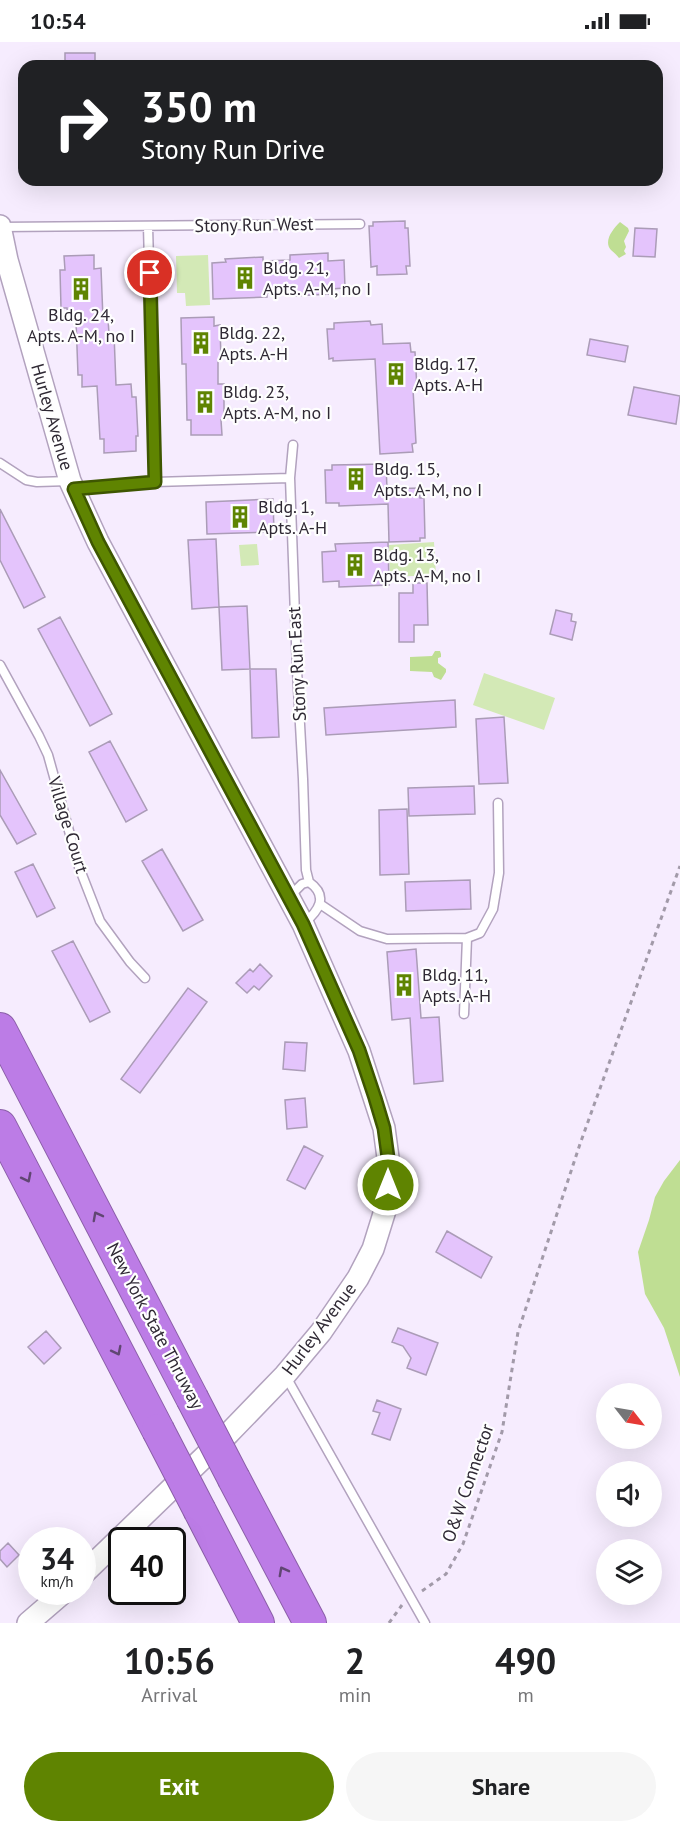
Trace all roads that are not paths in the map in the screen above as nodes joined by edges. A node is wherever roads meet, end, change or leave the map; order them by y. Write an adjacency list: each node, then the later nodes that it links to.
1 (360, 224): 2 (lane, Stony Run West)
2 (148, 226): 3 (lane, Stony Run West); 7 (lane)
3 (0, 227): 8 (street, Hurley Avenue)
4 (293, 445): 6 (lane, Stony Run East)
5 (0, 463): 8 (lane)
6 (290, 478): 7 (lane); 11 (lane, Stony Run East)
7 (155, 482): 8 (lane)
8 (72, 485): 12 (street, Hurley Avenue)
9 (0, 665): 16 (lane, Village Court)
10 (498, 803): 15 (lane)
11 (309, 882): 12 (lane); 13 (lane, Stony Run East)
12 (290, 896): 14 (street, Hurley Avenue)
13 (320, 904): 14 (lane); 15 (lane, Stony Run East)
14 (303, 924): 20 (street, Hurley Avenue)
15 (467, 938): 17 (lane)
16 (145, 978)
17 (464, 1014)
18 (0, 1029): 25 (highway, New York State Thruway, one-way to 18, bridge)
19 (0, 1126): 24 (highway, one-way to 24, bridge)
20 (285, 1375): 21 (street, Hurley Avenue); 26 (lane)
21 (96, 1561)
22 (51, 1605): 23 (street)
23 (37, 1620)
24 (258, 1623)
25 (310, 1623)
26 (424, 1623)

